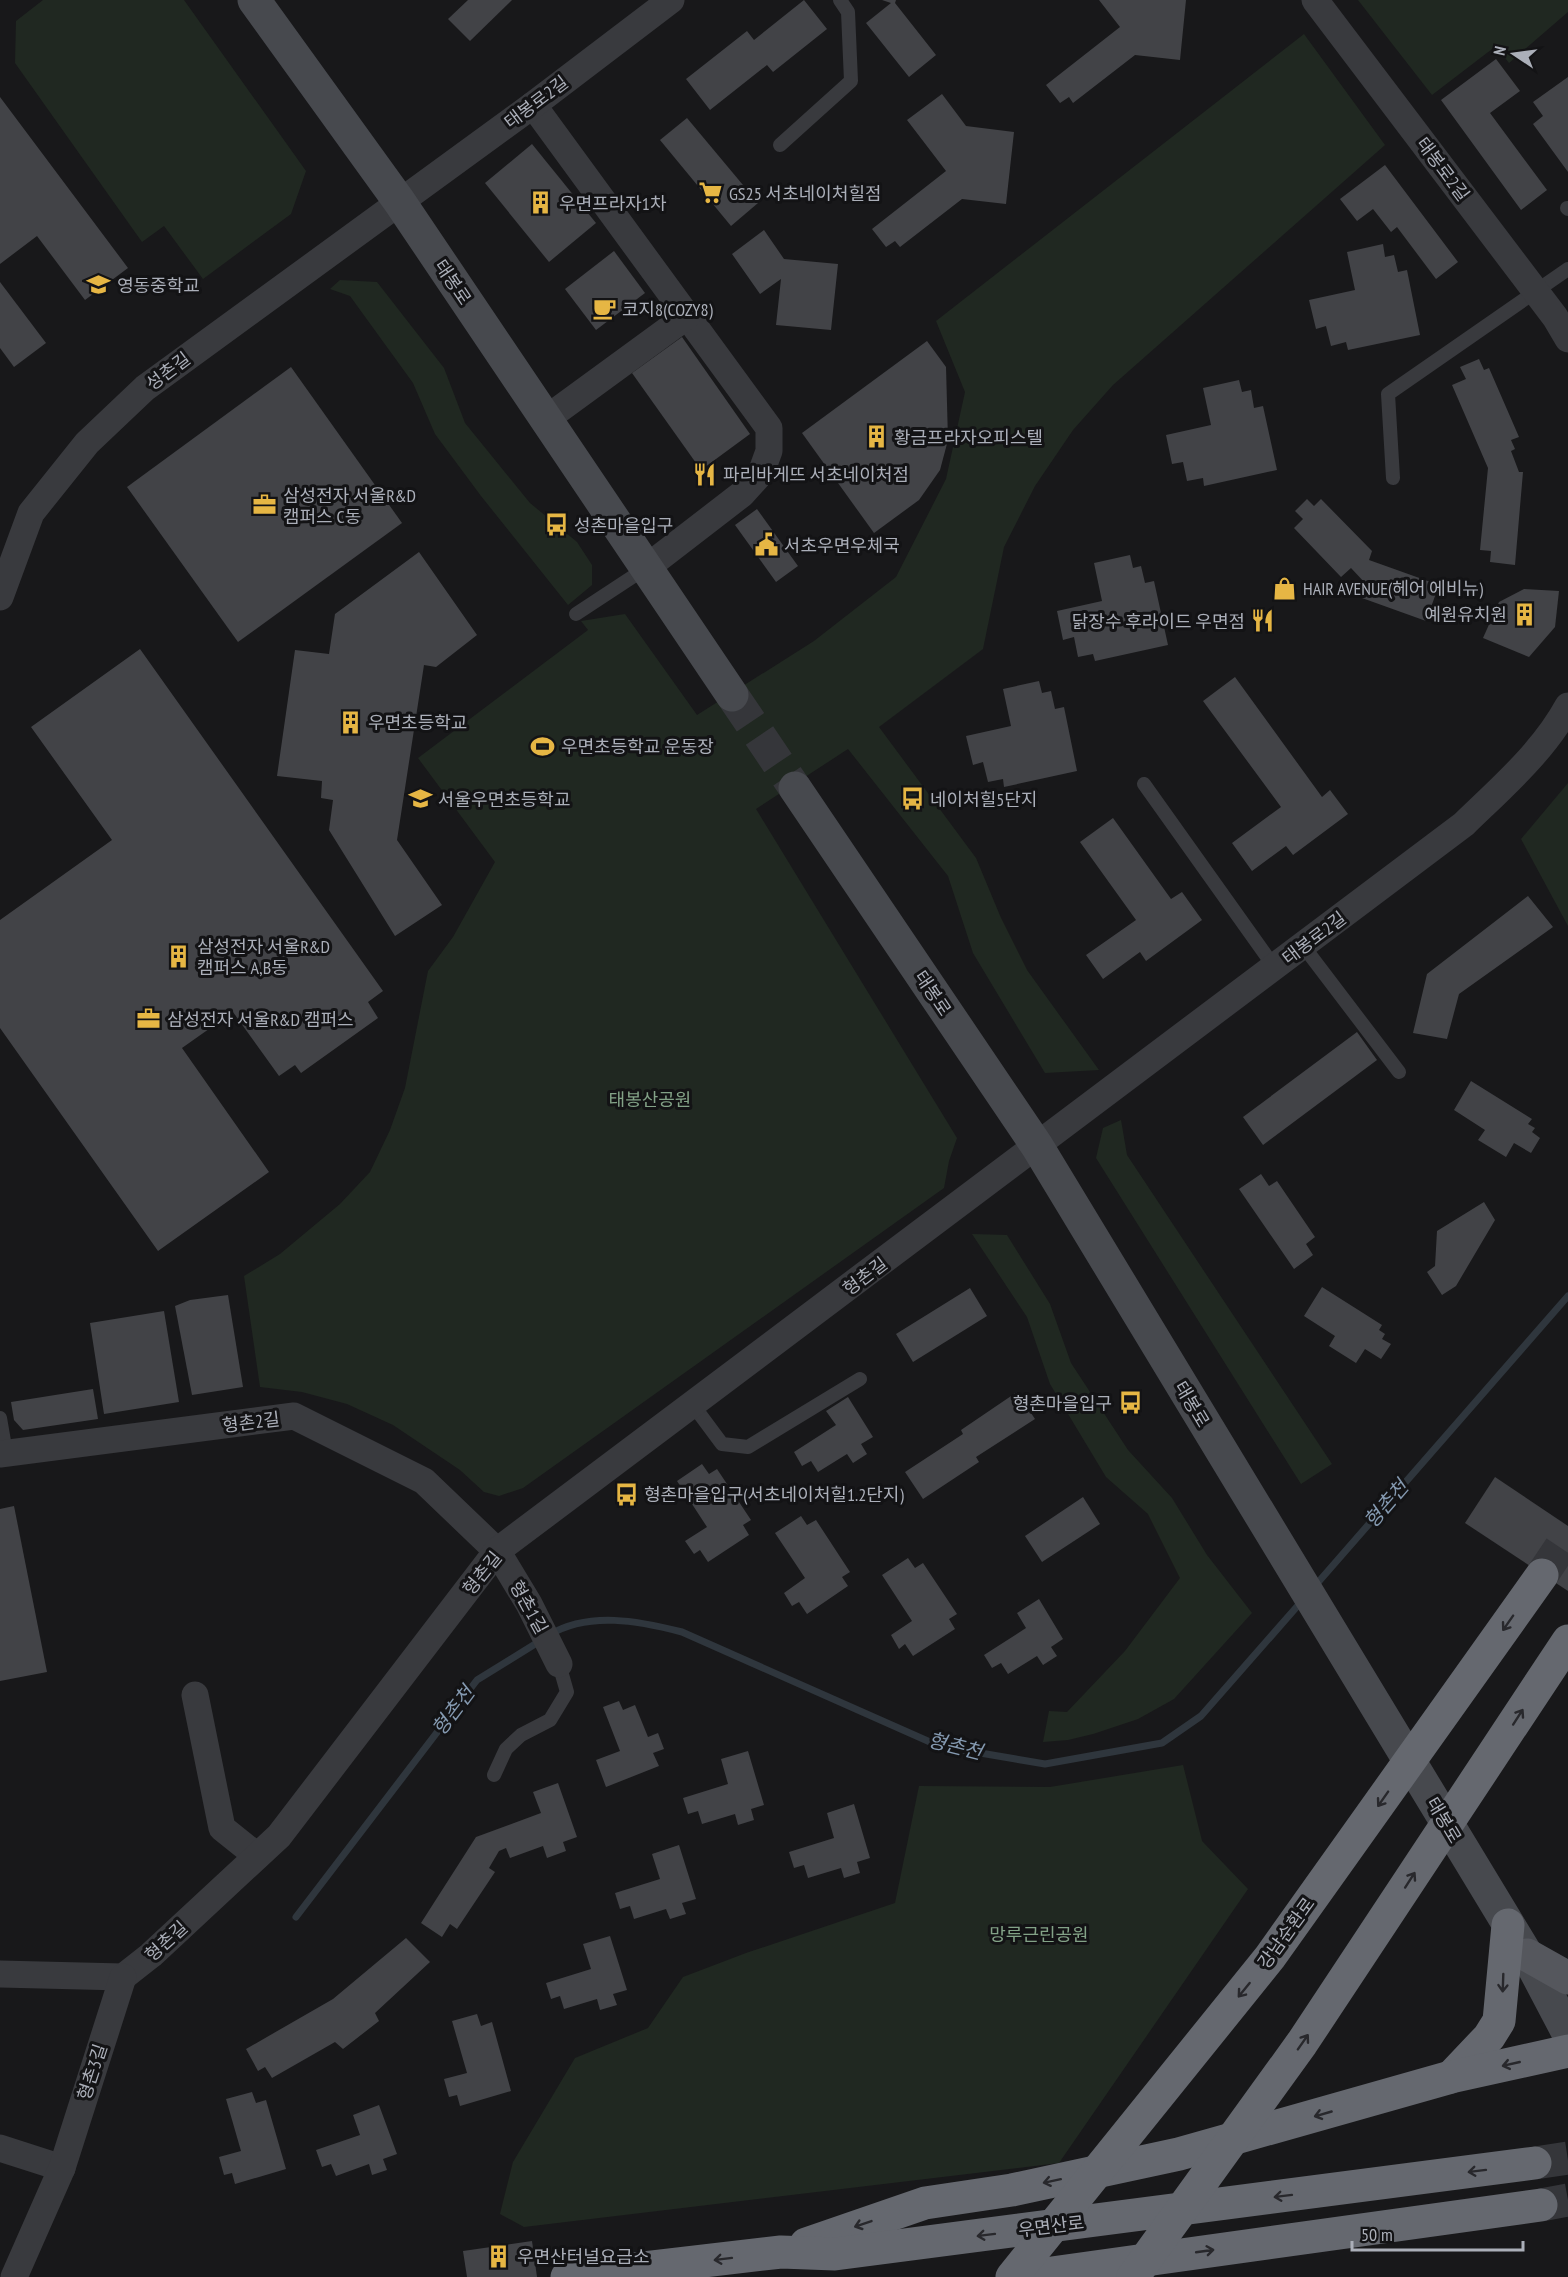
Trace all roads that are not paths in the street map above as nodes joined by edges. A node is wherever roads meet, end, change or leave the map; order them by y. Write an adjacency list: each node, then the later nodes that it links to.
1 (254, 0): 7 (street, 태봉로)
2 (671, 0): 5 (street, 태봉로2길)
3 (840, 0): 6 (lane)
4 (1316, 0): 9 (street, 태봉로2길)
5 (533, 105): 7 (street, 태봉로2길); 10 (street)
6 (780, 145)
7 (399, 201): 12 (street, 태봉로); 15 (street, 성촌길)
8 (1568, 269): 9 (lane)
9 (1535, 291): 11 (street, 태봉로2길); 13 (lane)
10 (687, 316): 12 (street); 14 (street)
11 (1568, 339)
12 (546, 419): 14 (street, 태봉로)
13 (1394, 478)
14 (646, 568): 16 (lane); 17 (street, 태봉로)
15 (0, 597)
16 (576, 614)
17 (732, 695)
18 (1568, 706): 21 (street, 태봉로2길)
19 (1144, 784): 22 (lane)
20 (795, 788): 24 (street, 태봉로)
21 (1304, 947): 22 (street, 태봉로2길); 23 (lane)
22 (1275, 968): 24 (street, 태봉로2길)
23 (1399, 1072)
24 (1037, 1146): 26 (street, 형촌길); 36 (street, 태봉로)
25 (860, 1378): 26 (lane)
26 (693, 1405): 29 (street, 형촌길)
27 (0, 1418): 28 (lane)
28 (3, 1454): 29 (street, 형촌2길)
29 (497, 1551): 32 (street, 형촌1길); 35 (street, 형촌길)
30 (1542, 1575): 51 (highway, 강남순환로, one-way to 51, bridge)
31 (1568, 1641): 53 (highway, one-way to 31, bridge)
32 (559, 1664): 34 (lane)
33 (195, 1695): 35 (street)
34 (494, 1775)
35 (257, 1856): 39 (street, 형촌길)
36 (1508, 1925): 37 (street, 태봉로); 43 (highway, one-way to 43)
37 (1527, 1955): 40 (main road); 41 (street, 태봉로)
38 (0, 1974): 39 (street)
39 (123, 1977): 46 (street, 형촌3길)
40 (1568, 1978)
41 (1568, 2033)
42 (1568, 2051): 43 (highway, one-way to 43)
43 (1451, 2077): 48 (highway, one-way to 48)
44 (0, 2148): 46 (street)
45 (1535, 2163): 48 (highway, 우면산로, one-way to 48)
46 (62, 2168): 49 (street, 형촌3길)
47 (1541, 2205): 52 (highway, one-way to 47)
48 (782, 2252): 50 (highway, 우면산로, one-way to 50)
49 (14, 2277)
50 (567, 2277)
51 (1012, 2277)
52 (1023, 2277)
53 (1133, 2277)

